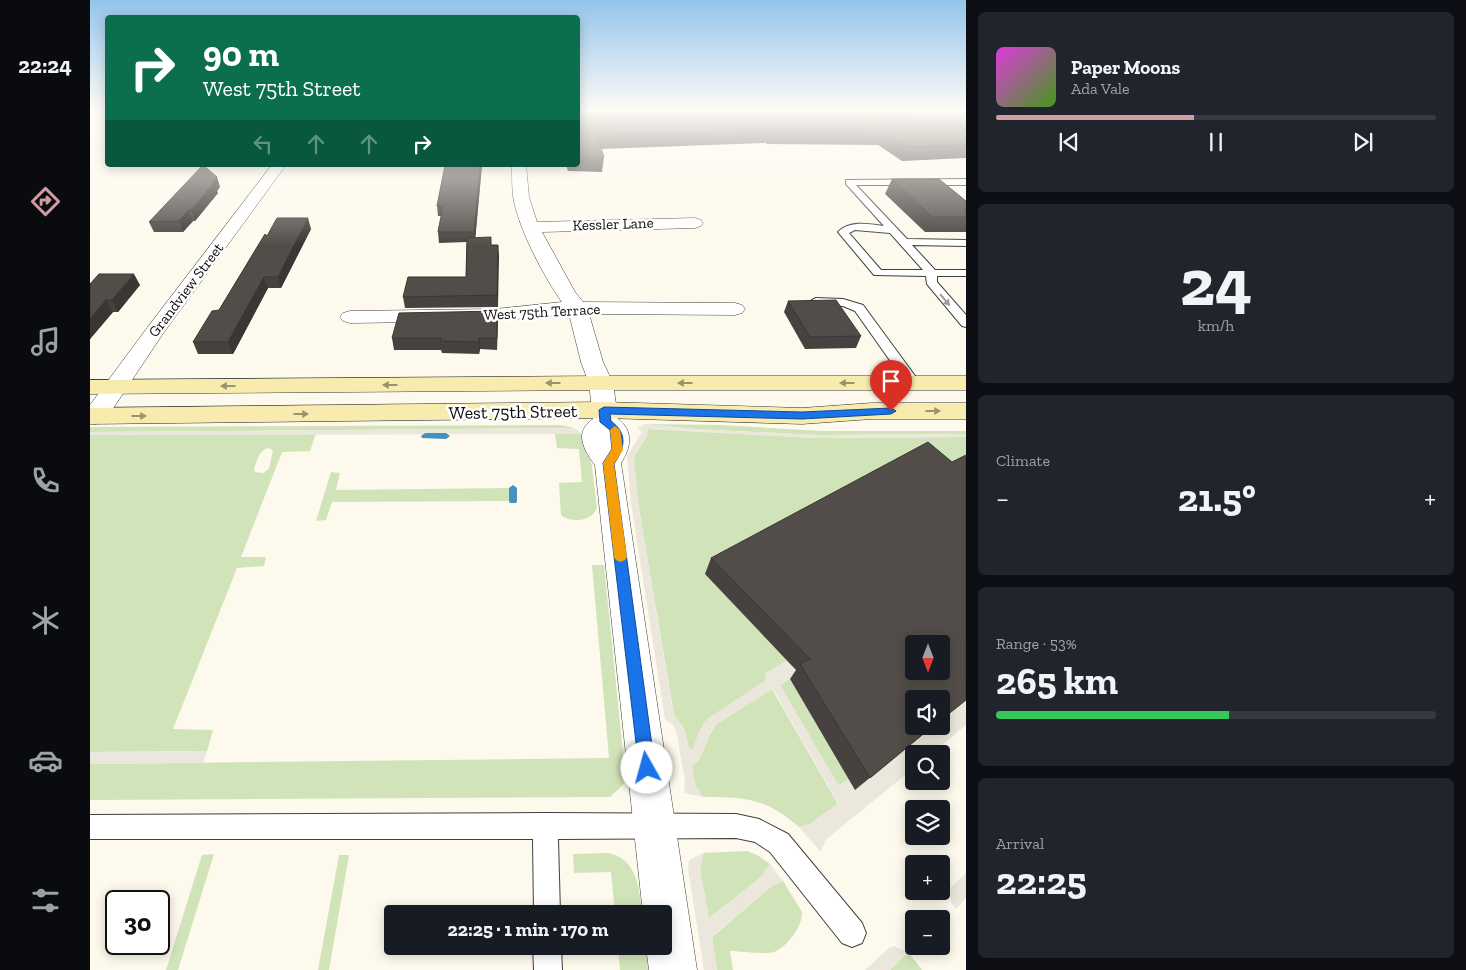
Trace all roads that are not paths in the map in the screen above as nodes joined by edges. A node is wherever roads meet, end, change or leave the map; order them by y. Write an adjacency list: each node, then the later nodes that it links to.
1 (278, 167): 20 (street, Grandview Street)
2 (519, 167): 5 (street)
3 (966, 182): 6 (lane)
4 (694, 223): 5 (street, Kessler Lane)
5 (531, 227): 12 (street)
6 (892, 230): 7 (lane); 9 (lane)
7 (905, 242): 8 (lane); 9 (lane)
8 (965, 243)
9 (932, 273): 10 (lane); 15 (lane, one-way to 15)
10 (966, 273)
11 (804, 302): 17 (lane)
12 (577, 308): 13 (street, West 75th Terrace); 14 (street, West 75th Terrace); 16 (street)
13 (735, 309)
14 (350, 317)
15 (966, 323)
16 (601, 383): 17 (main road, West 75th Street, one-way to 16); 20 (main road, West 75th Street, one-way to 20); 23 (street)
17 (913, 383): 18 (main road, West 75th Street)
18 (966, 383)
19 (90, 387): 20 (main road, West 75th Street)
20 (114, 387): 22 (street, Grandview Street)
21 (966, 411): 23 (main road, West 75th Street, one-way to 21)
22 (92, 416): 23 (main road, West 75th Street, one-way to 23)
23 (605, 416): 25 (street)
24 (544, 825): 25 (lane); 26 (lane); 27 (lane)
25 (654, 825): 28 (lane); 31 (street)
26 (90, 826)
27 (546, 905)
28 (852, 932)
29 (547, 955): 30 (lane)
30 (548, 970)
31 (673, 970)

